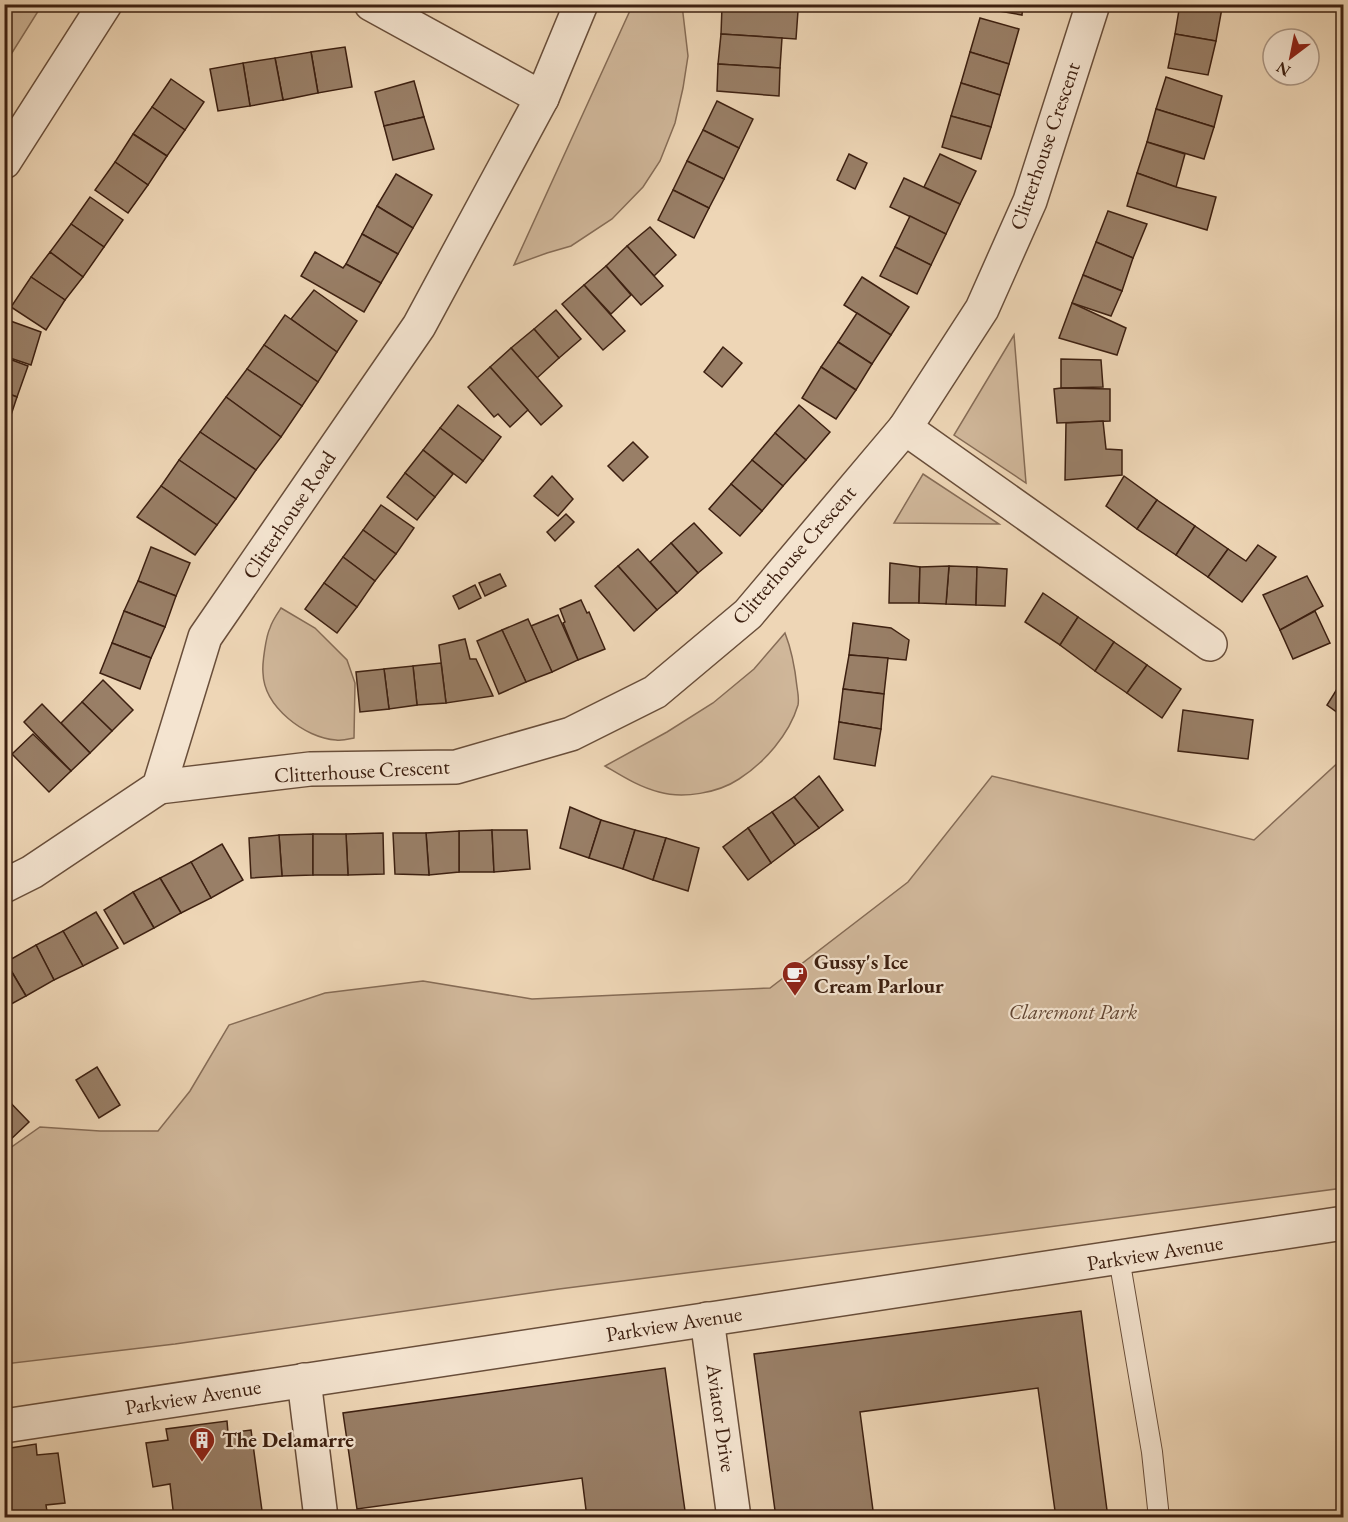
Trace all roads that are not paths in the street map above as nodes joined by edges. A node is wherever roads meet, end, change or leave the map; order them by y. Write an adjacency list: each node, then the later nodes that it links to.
1 (105, 4): 6 (street)
2 (371, 4): 5 (street)
3 (581, 4): 5 (street, Clitterhouse Road)
4 (1093, 4): 7 (street, Clitterhouse Crescent)
5 (542, 98): 9 (street, Clitterhouse Road)
6 (4, 162)
7 (905, 428): 8 (street); 9 (street, Clitterhouse Crescent)
8 (1210, 644)
9 (159, 788): 10 (street)
10 (4, 886)
11 (1344, 1223): 12 (street, Parkview Avenue)
12 (1119, 1258): 13 (street, Parkview Avenue); 18 (lane)
13 (707, 1319): 14 (street, Parkview Avenue); 17 (street, Aviator Drive)
14 (304, 1380): 15 (street, Parkview Avenue); 16 (street)
15 (4, 1426)
16 (321, 1518)
17 (734, 1518)
18 (1159, 1518)

